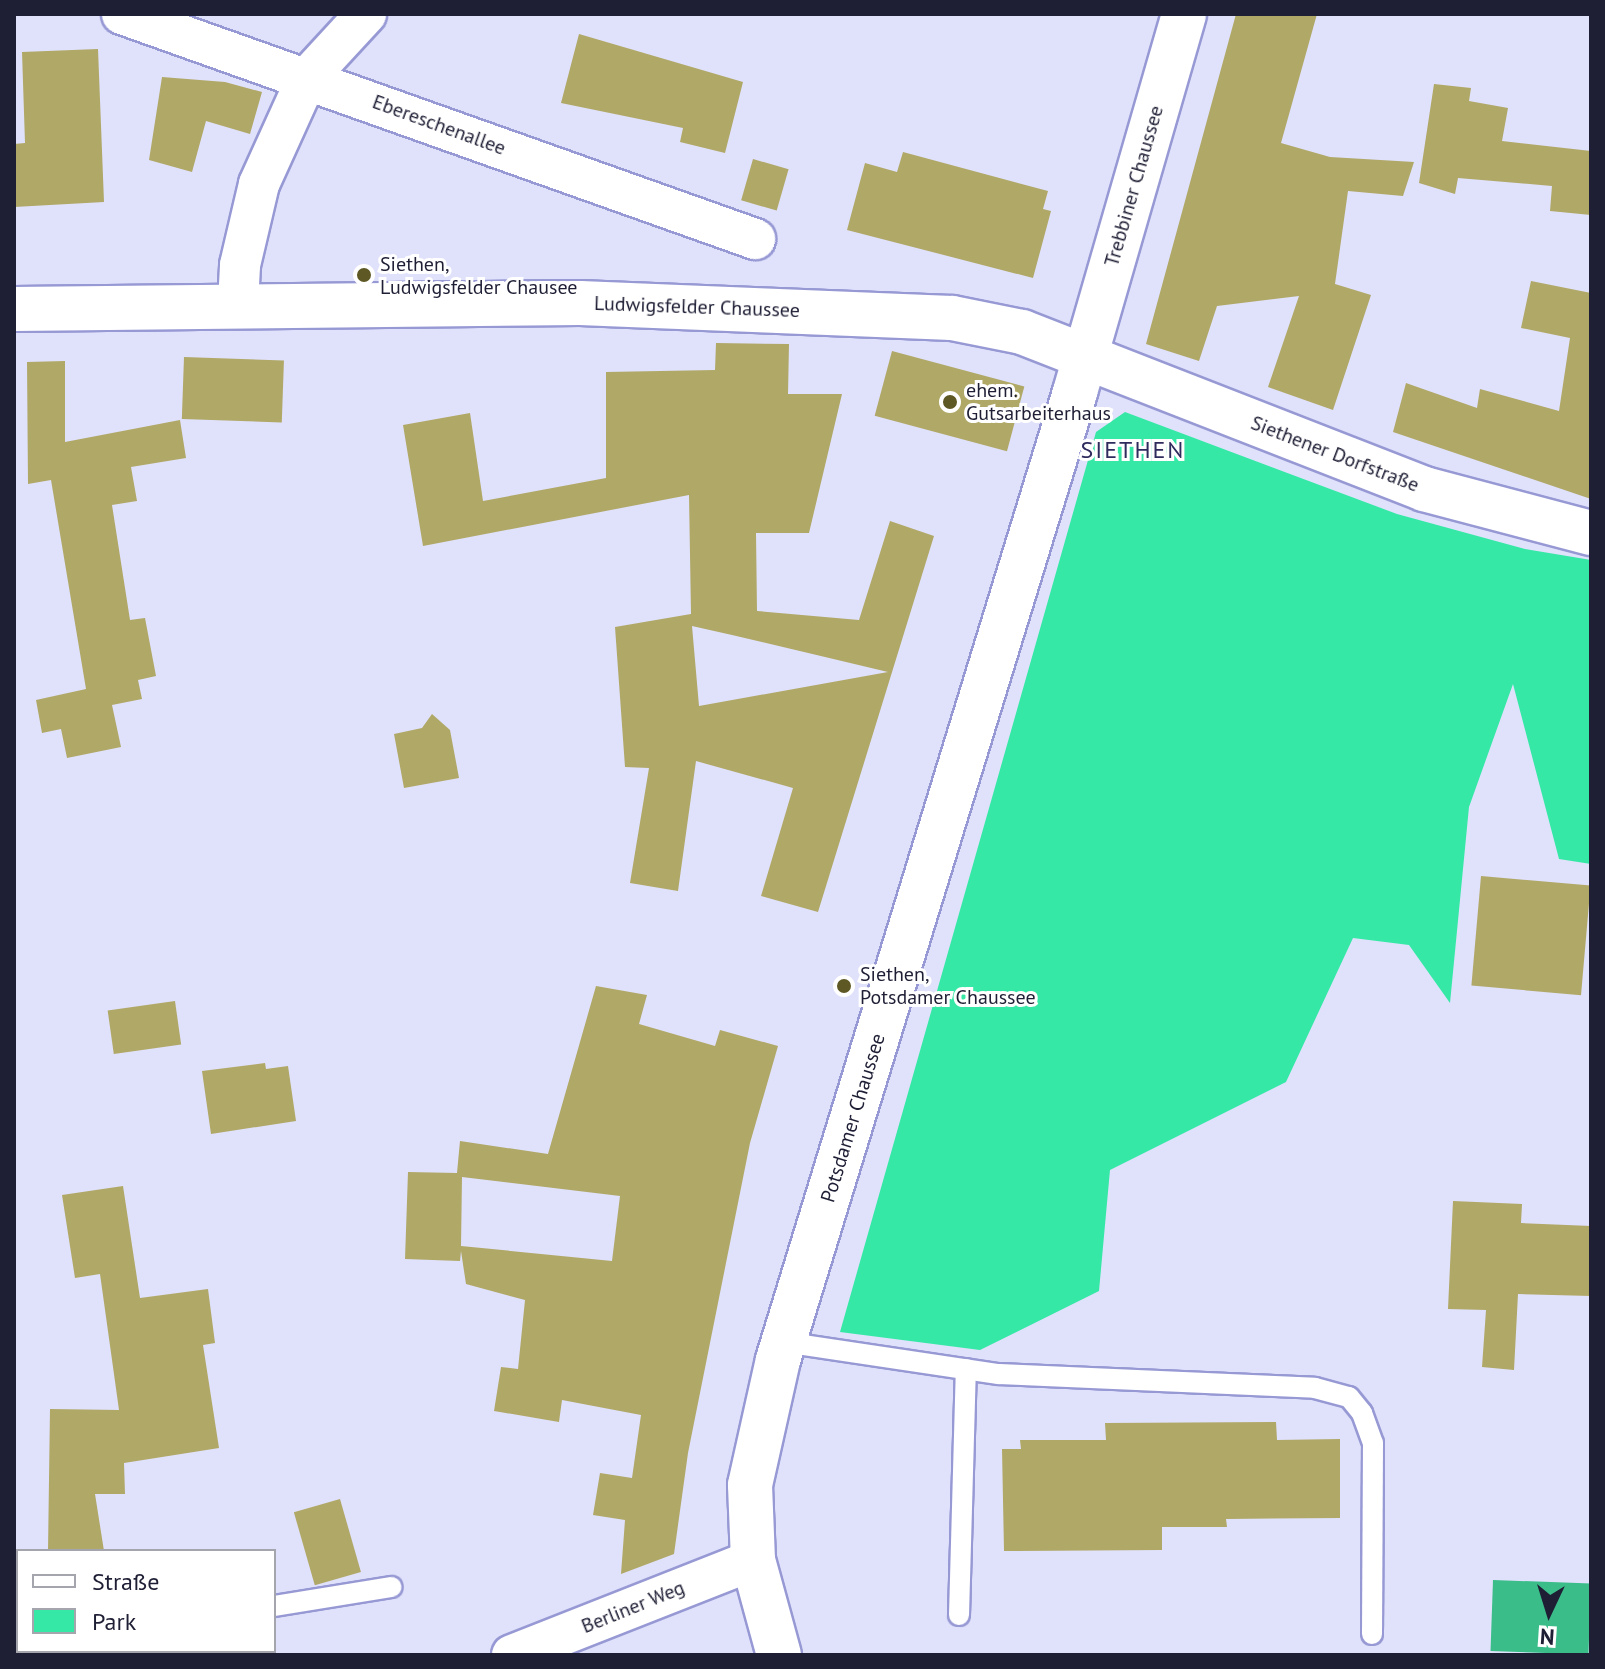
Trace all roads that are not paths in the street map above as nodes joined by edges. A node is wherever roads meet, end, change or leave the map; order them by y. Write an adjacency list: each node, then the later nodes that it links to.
1 (122, 14): 4 (street, Ebereschenallee)
2 (366, 14): 5 (street)
3 (1184, 14): 9 (main road, Trebbiner Chaussee)
4 (178, 23): 5 (street, Ebereschenallee)
5 (307, 78): 6 (street, Ebereschenallee); 7 (street)
6 (755, 239)
7 (238, 304): 8 (main road, Ludwigsfelder Chaussee); 9 (main road, Ludwigsfelder Chaussee)
8 (14, 309)
9 (1085, 357): 10 (main road, Siethener Dorfstraße); 11 (main road, Potsdamer Chaussee)
10 (1591, 533)
11 (784, 1342): 12 (lane); 13 (main road, Potsdamer Chaussee)
12 (966, 1369): 16 (lane); 17 (lane)
13 (753, 1560): 18 (street, Berliner Weg); 19 (main road, Potsdamer Chaussee)
14 (391, 1587): 15 (lane)
15 (276, 1606)
16 (959, 1615)
17 (1372, 1634)
18 (512, 1655)
19 (779, 1655)

